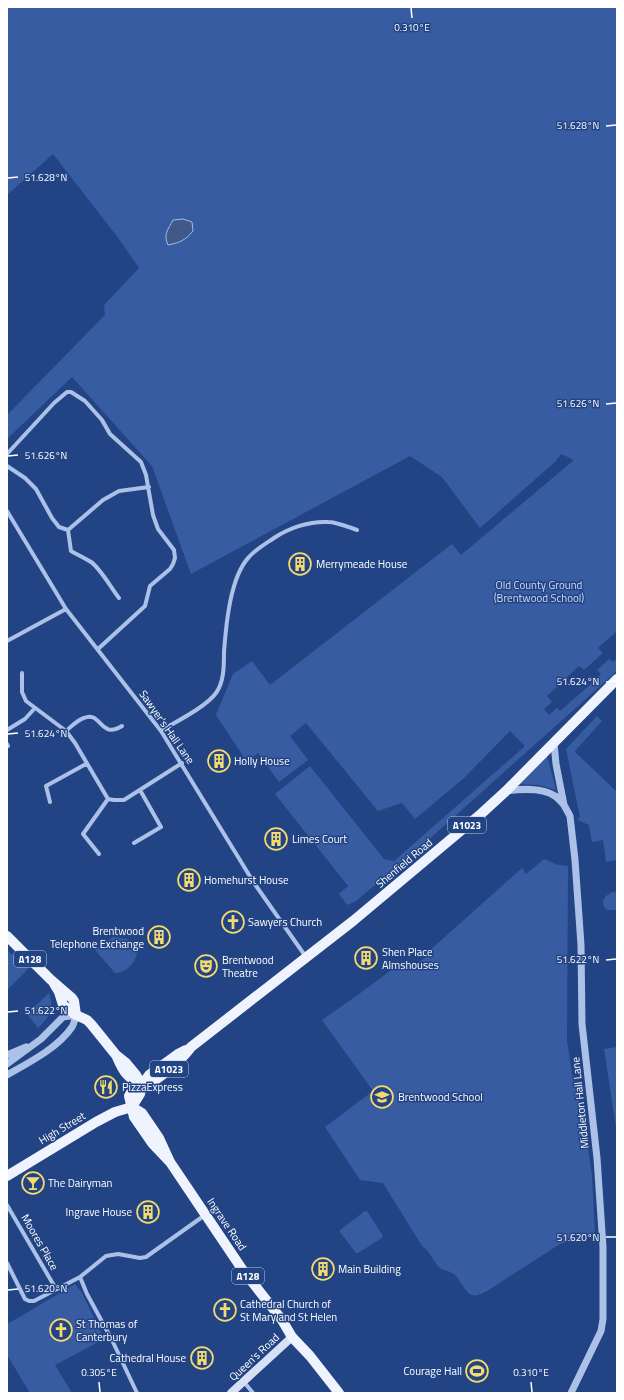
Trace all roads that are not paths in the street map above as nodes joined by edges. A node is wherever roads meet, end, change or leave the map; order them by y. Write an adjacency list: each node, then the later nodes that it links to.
1 (7, 454): 3 (street)
2 (7, 466): 5 (street)
3 (149, 487): 5 (street); 10 (street)
4 (7, 511): 8 (street, Sawyer's Hall Lane)
5 (68, 530): 7 (street)
6 (357, 530): 17 (street)
7 (119, 598)
8 (66, 608): 9 (street); 10 (street, Sawyer's Hall Lane)
9 (7, 640)
10 (98, 649): 17 (street, Sawyer's Hall Lane)
11 (22, 673): 13 (street)
12 (617, 679): 18 (main road, Shenfield Road / A1023)
13 (35, 708): 15 (street); 16 (street)
14 (122, 726): 16 (street)
15 (7, 730)
16 (66, 731): 20 (street)
17 (160, 731): 19 (street, Sawyer's Hall Lane)
18 (554, 743): 22 (main road, Shenfield Road / A1023); 25 (street, Middleton Hall Lane)
19 (182, 763): 21 (street); 29 (street, Sawyer's Hall Lane)
20 (86, 764): 23 (street); 24 (street)
21 (140, 790): 23 (street); 26 (street)
22 (506, 791): 25 (street); 29 (main road, Shenfield Road / A1023)
23 (108, 799): 27 (street)
24 (50, 802)
25 (564, 805): 51 (street, Middleton Hall Lane)
26 (134, 843)
27 (99, 854)
28 (7, 936): 30 (main road, A128)
29 (306, 958): 32 (main road, Shenfield Road / A1023)
30 (76, 1015): 31 (street); 34 (main road); 36 (street)
31 (36, 1043): 33 (street); 35 (street)
32 (191, 1048): 37 (main road, Shenfield Road / A1023); 37 (main road, Shenfield Road / A1023)
33 (7, 1055)
34 (116, 1055): 37 (main road); 37 (main road)
35 (7, 1064)
36 (7, 1075)
37 (142, 1085): 38 (main road)
38 (132, 1107): 39 (main road, High Street); 41 (main road, Ingrave Road / A128)
39 (7, 1176)
40 (7, 1205): 44 (street, Moores Place)
41 (206, 1214): 43 (street); 45 (main road, Ingrave Road / A128)
42 (7, 1264): 44 (street)
43 (80, 1277): 44 (street); 47 (street)
44 (56, 1289)
45 (292, 1337): 46 (main road, Queen's Road); 50 (main road, Ingrave Road / A128)
46 (244, 1382): 48 (main road, Queen's Road); 49 (street)
47 (137, 1393)
48 (231, 1393)
49 (253, 1393)
50 (339, 1393)
51 (571, 1393)

